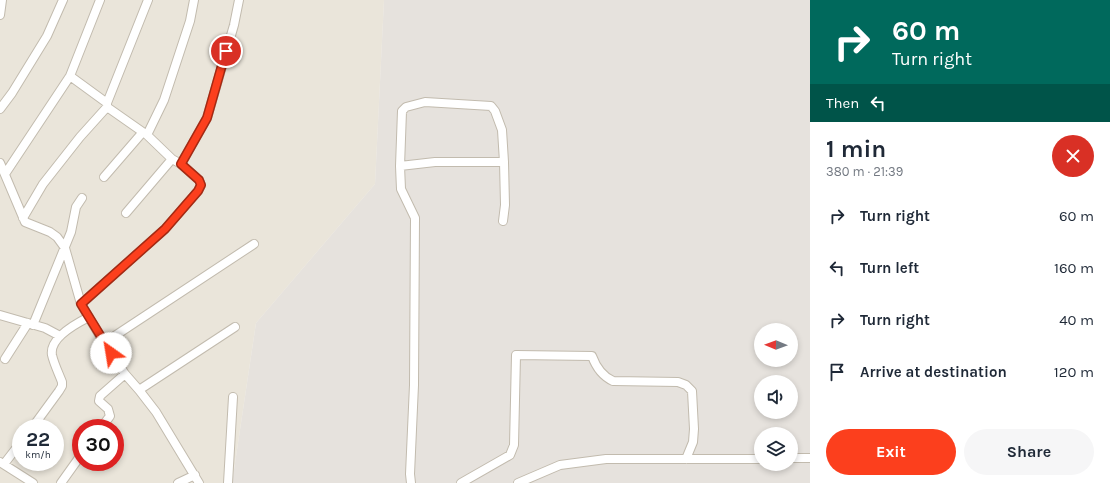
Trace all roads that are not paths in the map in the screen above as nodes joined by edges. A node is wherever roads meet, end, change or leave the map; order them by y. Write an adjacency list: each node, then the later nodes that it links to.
1 (2, 0): 2 (street); 8 (street)
2 (9, 0)
3 (63, 0): 11 (street)
4 (100, 0): 9 (street)
5 (148, 0): 10 (street)
6 (194, 0): 12 (street)
7 (239, 0): 16 (street)
8 (0, 15)
9 (70, 76): 10 (street); 18 (street)
10 (107, 105): 12 (street); 22 (street)
11 (0, 109)
12 (144, 134): 13 (street); 19 (street)
13 (172, 159): 16 (street); 21 (street)
14 (504, 162): 17 (street); 17 (street); 23 (street)
15 (0, 163): 18 (street)
16 (181, 164): 26 (street)
17 (400, 166): 51 (street)
18 (5, 174): 22 (street)
19 (104, 177)
20 (82, 198): 25 (street)
21 (126, 213)
22 (23, 218): 25 (street)
23 (503, 221)
24 (254, 244): 32 (street)
25 (65, 248): 26 (street); 29 (street)
26 (81, 304): 28 (street)
27 (0, 315): 29 (street)
28 (89, 317): 31 (street); 32 (street)
29 (30, 324): 31 (street); 33 (street)
30 (235, 327): 35 (street)
31 (60, 336): 37 (street)
32 (104, 343): 34 (street)
33 (5, 359)
34 (125, 374): 35 (street); 38 (street)
35 (139, 390): 46 (street)
36 (233, 397): 50 (street)
37 (39, 419)
38 (108, 419)
39 (12, 452): 44 (street)
40 (798, 458): 41 (street)
41 (810, 458)
42 (686, 459): 43 (street); 52 (street); 53 (street)
43 (754, 459)
44 (2, 463): 47 (street)
45 (72, 468): 48 (street)
46 (197, 479): 49 (street)
47 (33, 483)
48 (61, 483)
49 (178, 483)
50 (228, 483)
51 (411, 483)
52 (461, 483)
53 (518, 483)

